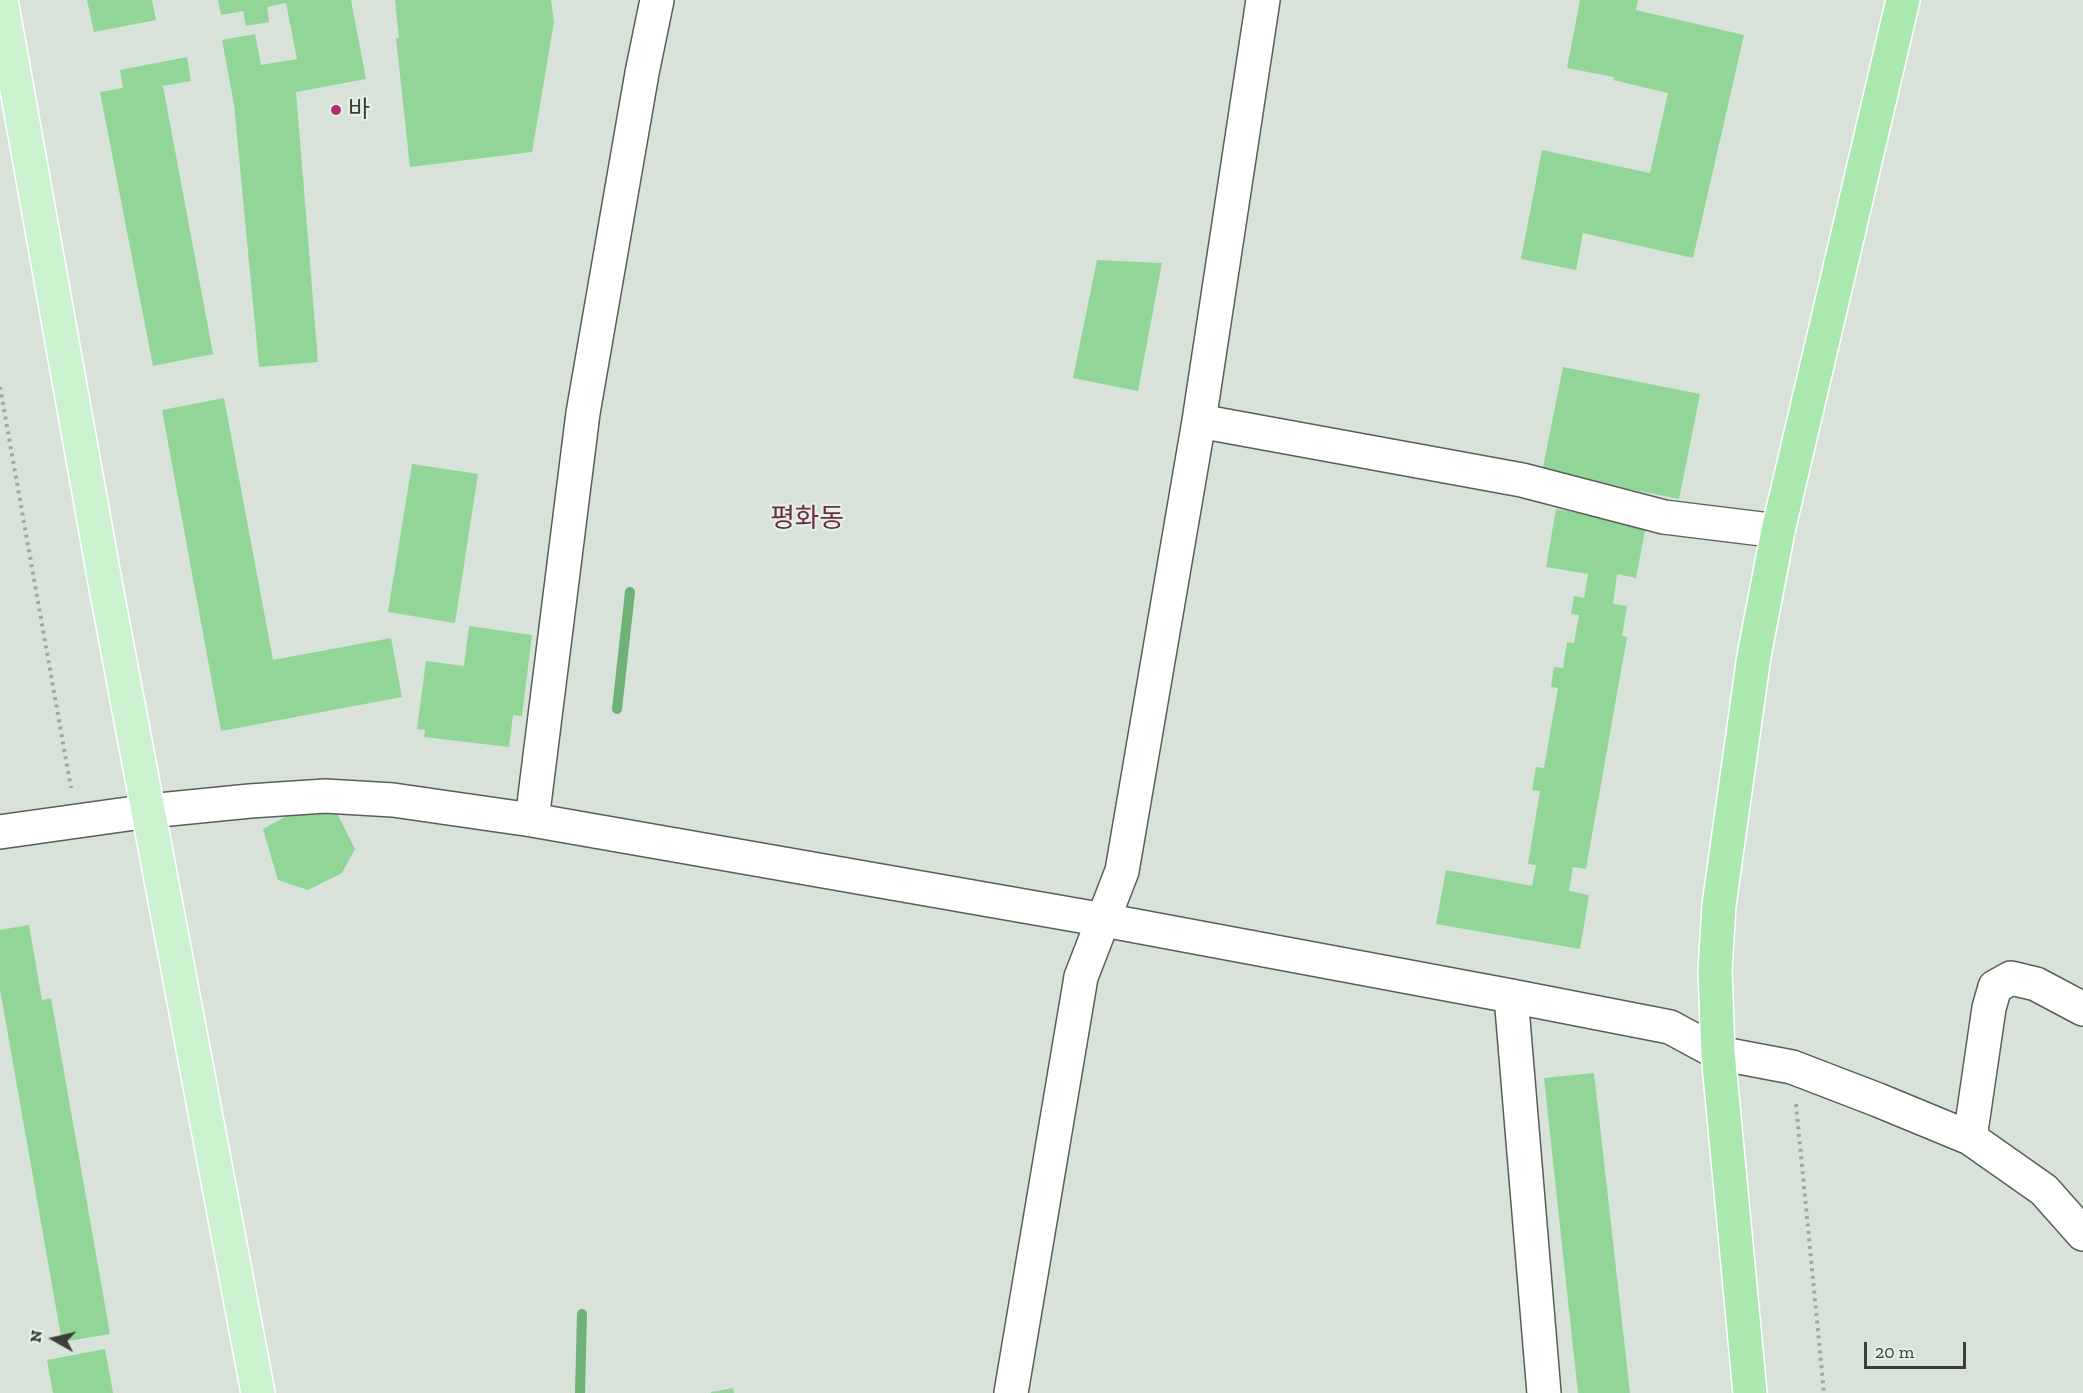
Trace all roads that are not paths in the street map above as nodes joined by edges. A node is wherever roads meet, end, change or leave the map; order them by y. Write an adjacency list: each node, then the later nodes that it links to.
1 (1, 0): 7 (main road)
2 (657, 0): 8 (street)
3 (1263, 0): 5 (street)
4 (1903, 0): 6 (highway)
5 (1199, 421): 6 (street); 10 (street)
6 (1778, 531): 13 (highway)
7 (149, 812): 8 (street); 9 (street); 16 (main road)
8 (532, 820): 10 (street)
9 (0, 832)
10 (1104, 920): 11 (street); 17 (street)
11 (1511, 996): 13 (street); 18 (street)
12 (2083, 1009): 14 (street)
13 (1718, 1053): 14 (street); 19 (highway)
14 (1970, 1138): 15 (street)
15 (2083, 1234)
16 (258, 1393)
17 (1011, 1393)
18 (1544, 1393)
19 (1749, 1393)

